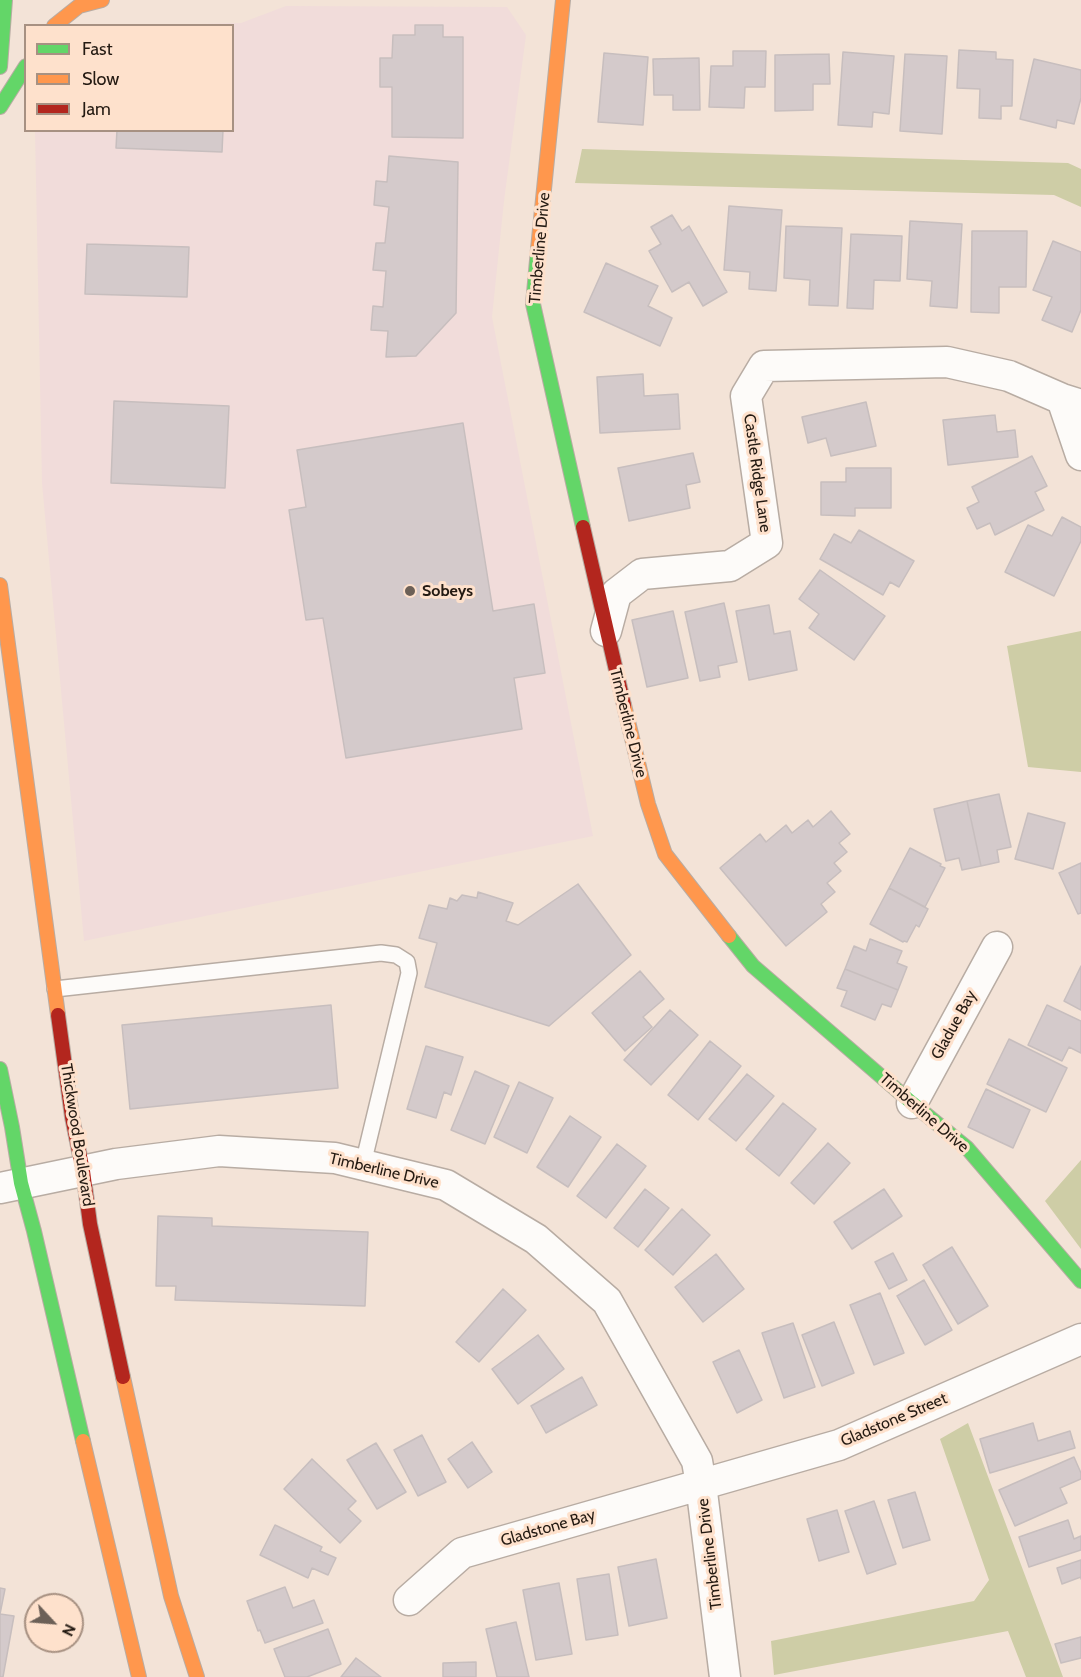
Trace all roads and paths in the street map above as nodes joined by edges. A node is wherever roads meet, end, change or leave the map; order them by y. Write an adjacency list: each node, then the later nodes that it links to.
1 (5, 0): 5 (main road)
2 (102, 0): 4 (main road)
3 (563, 0): 11 (main road, Timberline Drive)
4 (56, 24)
5 (0, 67)
6 (24, 69): 7 (main road)
7 (0, 107)
8 (1072, 402): 9 (street, Castle Ridge Lane); 11 (street, Castle Ridge Lane)
9 (1081, 455)
10 (0, 585): 13 (main road, Thickwood Boulevard)
11 (606, 631): 15 (main road, Timberline Drive)
12 (997, 947): 15 (street, Gladue Bay)
13 (55, 989): 16 (lane); 17 (main road, Thickwood Boulevard)
14 (0, 1069): 18 (main road)
15 (912, 1103): 19 (main road, Timberline Drive)
16 (363, 1164): 17 (street, Timberline Drive); 21 (street, Timberline Drive)
17 (83, 1171): 18 (street, Timberline Drive); 24 (main road, Thickwood Boulevard)
18 (11, 1186): 23 (main road)
19 (1081, 1281)
20 (1081, 1339): 21 (street, Gladstone Street)
21 (702, 1484): 22 (street, Gladstone Bay); 25 (street, Timberline Drive)
22 (409, 1600)
23 (139, 1677)
24 (197, 1677)
25 (724, 1677)

